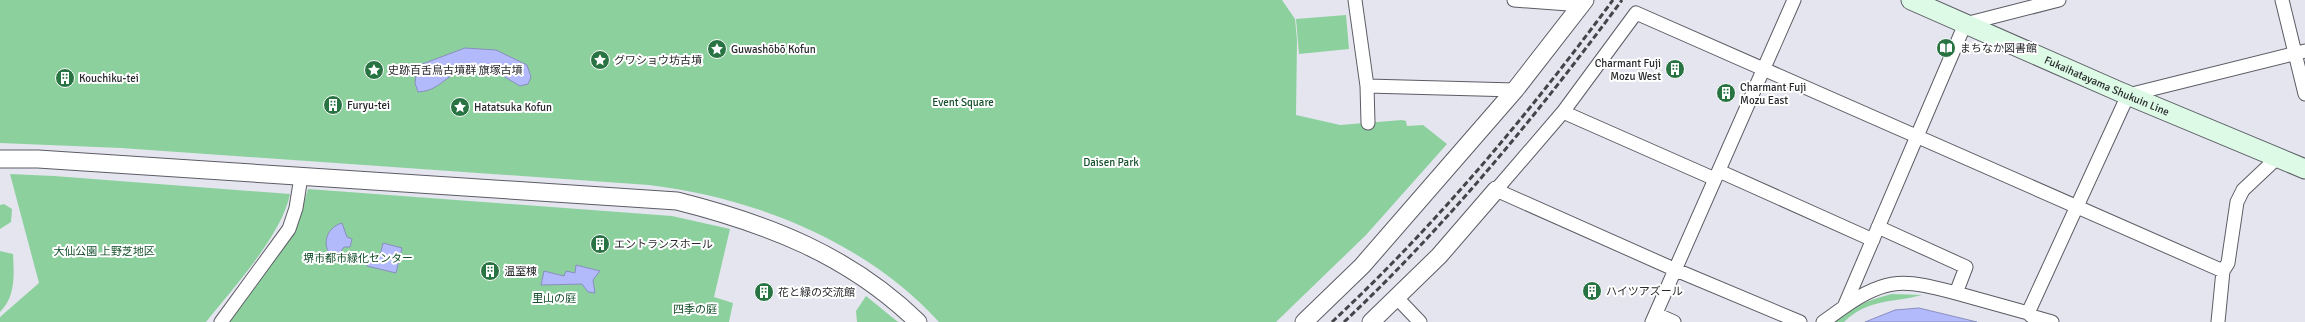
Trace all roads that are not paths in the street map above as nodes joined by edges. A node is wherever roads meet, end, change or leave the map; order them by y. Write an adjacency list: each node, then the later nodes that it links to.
1 (1355, 0): 11 (street)
2 (1514, 0): 7 (street)
3 (1794, 0): 10 (street)
4 (1911, 0): 8 (main road, Fukaihatayama Shukuin Line)
5 (2059, 0): 8 (street)
6 (2282, 0): 9 (street)
7 (1583, 2): 12 (street)
8 (1965, 24): 14 (main road, Fukaihatayama Shukuin Line); 17 (street)
9 (2300, 52): 13 (street); 14 (street)
10 (1764, 69): 15 (street); 17 (street); 21 (street)
11 (1367, 86): 12 (street); 16 (street)
12 (1515, 90): 36 (street)
13 (2305, 94)
14 (2128, 95): 18 (main road, Fukaihatayama Shukuin Line); 24 (street)
15 (1563, 112): 21 (street); 23 (street)
16 (1368, 123)
17 (1916, 135): 24 (street); 25 (street)
18 (2277, 158): 20 (main road, Fukaihatayama Shukuin Line); 28 (street)
19 (0, 159): 22 (street)
20 (2305, 169)
21 (1717, 175): 26 (street); 27 (street)
22 (301, 176): 34 (street); 35 (street)
23 (1496, 190): 27 (street); 30 (street)
24 (2077, 207): 28 (street); 32 (street)
25 (1878, 227): 26 (street); 29 (street)
26 (1873, 240): 31 (street)
27 (1676, 270): 33 (street); 40 (street)
28 (2223, 271): 43 (street)
29 (1956, 293): 31 (street); 32 (street)
30 (1397, 298): 37 (street); 38 (street)
31 (1844, 307): 41 (street)
32 (2028, 313): 42 (street)
33 (1654, 318): 39 (street)
34 (221, 322)
35 (918, 322)
36 (1304, 322)
37 (1371, 322)
38 (1420, 322)
39 (1674, 322)
40 (1800, 322)
41 (1823, 322)
42 (2052, 322)
43 (2218, 322)

